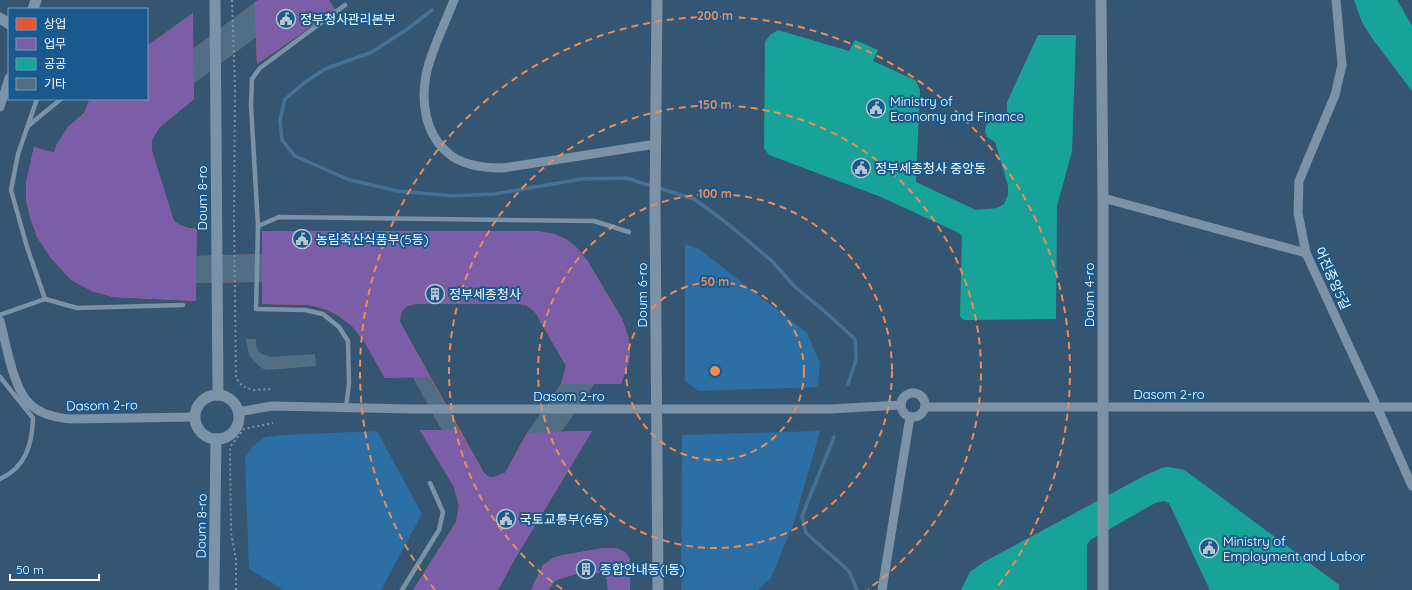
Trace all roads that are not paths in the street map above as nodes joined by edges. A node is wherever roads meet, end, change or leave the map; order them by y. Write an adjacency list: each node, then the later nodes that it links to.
1 (215, 0): 22 (street, Doum 8-ro)
2 (454, 0): 12 (street)
3 (657, 0): 12 (street, Doum 6-ro)
4 (1101, 0): 13 (street, Doum 4-ro)
5 (1336, 0): 16 (street, 어진중앙5길)
6 (345, 5): 14 (lane)
7 (8, 81): 10 (street)
8 (37, 100): 11 (lane)
9 (60, 100): 11 (lane)
10 (0, 107)
11 (27, 127): 17 (lane)
12 (656, 144): 29 (street, Doum 6-ro)
13 (1103, 198): 16 (street); 25 (street, Doum 4-ro)
14 (258, 226): 15 (lane); 28 (lane)
15 (629, 232)
16 (1306, 253): 26 (street, 어진중앙5길)
17 (45, 299): 18 (lane); 19 (lane)
18 (184, 305)
19 (0, 315)
20 (0, 321): 31 (street, Dasom 2-ro)
21 (0, 377): 34 (lane)
22 (218, 395): 30 (street); 31 (street)
23 (901, 405): 24 (street); 29 (street, Dasom 2-ro); 32 (street)
24 (925, 407): 25 (street, Dasom 2-ro); 32 (street)
25 (1103, 407): 26 (street, Dasom 2-ro); 41 (street, Doum 4-ro)
26 (1377, 407): 27 (street, Dasom 2-ro); 36 (street, 어진중앙5길)
27 (1412, 407)
28 (346, 408): 29 (street, Dasom 2-ro); 30 (street, Dasom 2-ro)
29 (656, 409): 39 (street, Doum 6-ro)
30 (238, 412): 33 (street)
31 (195, 417): 33 (street)
32 (910, 417): 40 (street)
33 (216, 439): 37 (street, Doum 8-ro)
34 (0, 479)
35 (430, 483): 38 (lane)
36 (1412, 486)
37 (214, 590)
38 (402, 590)
39 (658, 590)
40 (882, 590)
41 (1103, 590)

